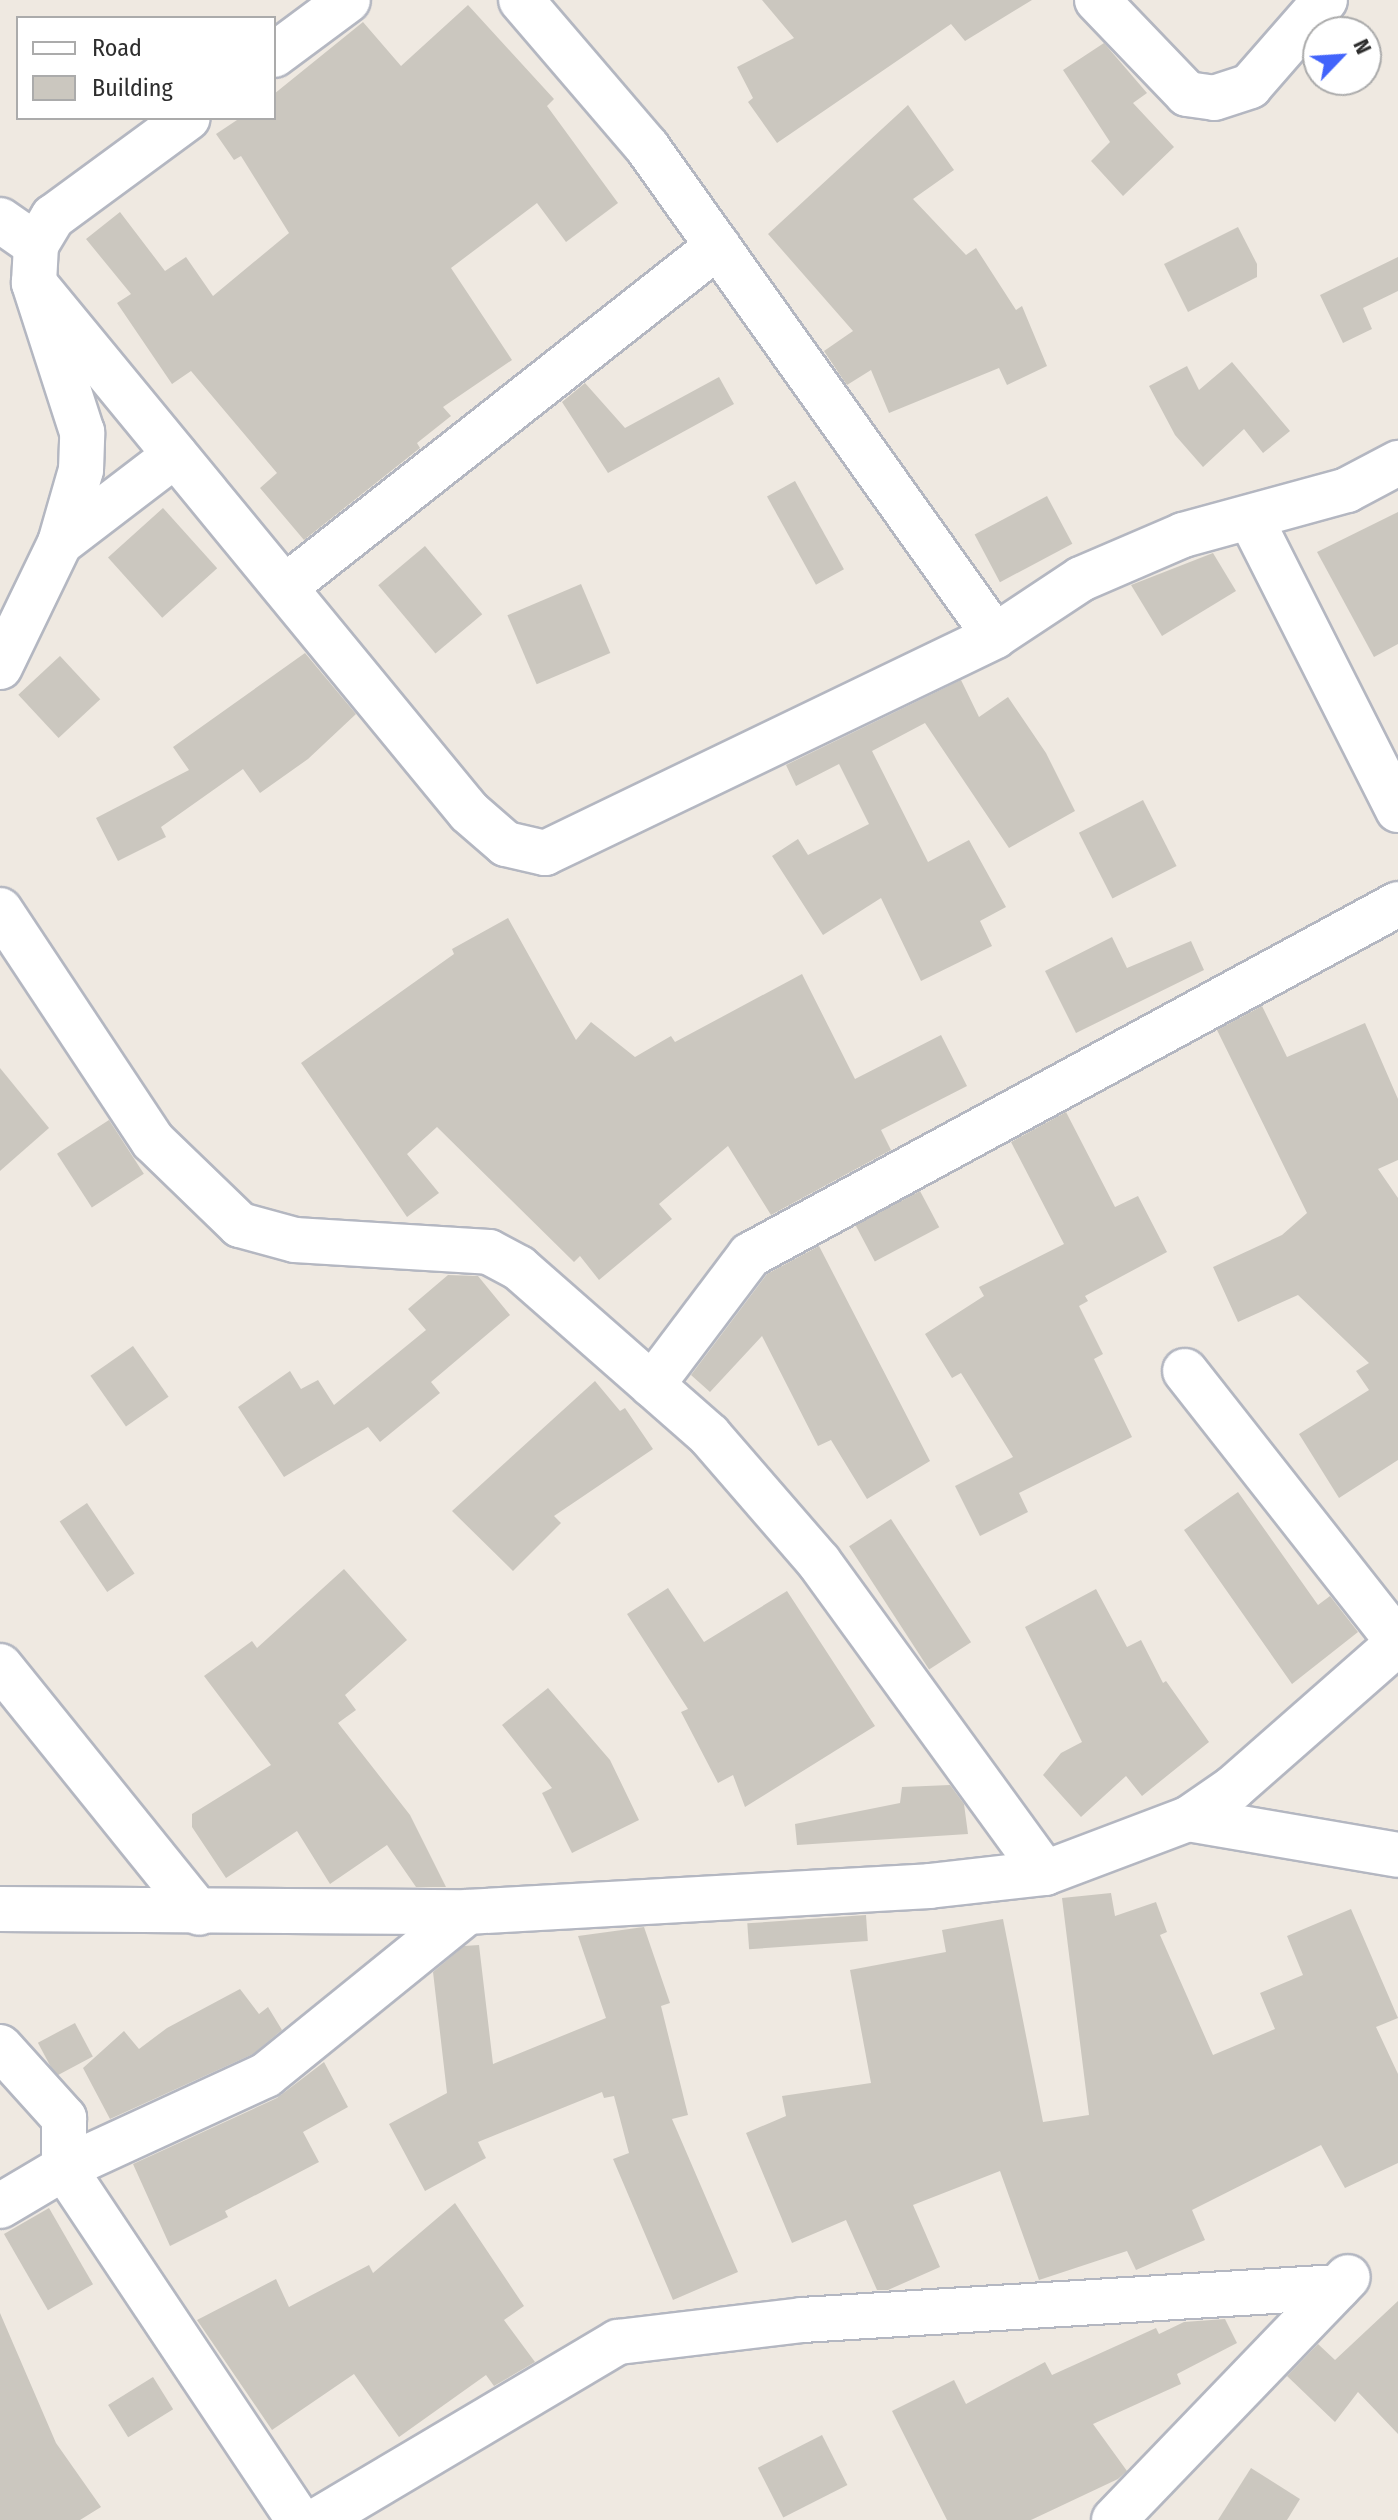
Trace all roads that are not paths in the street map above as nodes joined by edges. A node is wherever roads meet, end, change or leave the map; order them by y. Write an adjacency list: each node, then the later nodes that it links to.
1 (348, 0): 5 (street)
2 (521, 0): 8 (street)
3 (1097, 0): 4 (street)
4 (1325, 0)
5 (276, 54)
6 (185, 120): 9 (street)
7 (0, 220): 9 (street)
8 (718, 246): 14 (street); 15 (street)
9 (35, 264): 10 (street); 13 (street)
10 (175, 455): 13 (street); 14 (street)
11 (1398, 463): 12 (street)
12 (1251, 519): 15 (street); 17 (street)
13 (60, 543): 16 (street)
14 (285, 587): 15 (street)
15 (995, 636)
16 (0, 667)
17 (1398, 810)
18 (1398, 904): 21 (street)
19 (0, 910): 21 (street)
20 (1185, 1371): 22 (street)
21 (652, 1385): 26 (street)
22 (1398, 1642): 24 (street)
23 (0, 1666): 29 (street)
24 (1188, 1819): 25 (street); 26 (street)
25 (1398, 1855)
26 (1045, 1873): 28 (street)
27 (0, 1909): 29 (street)
28 (467, 1912): 29 (street); 31 (street)
29 (199, 1913)
30 (0, 2047): 31 (street)
31 (64, 2168): 32 (street); 33 (street)
32 (0, 2206)
33 (299, 2520)
34 (318, 2520): 35 (street)
35 (1114, 2520)

